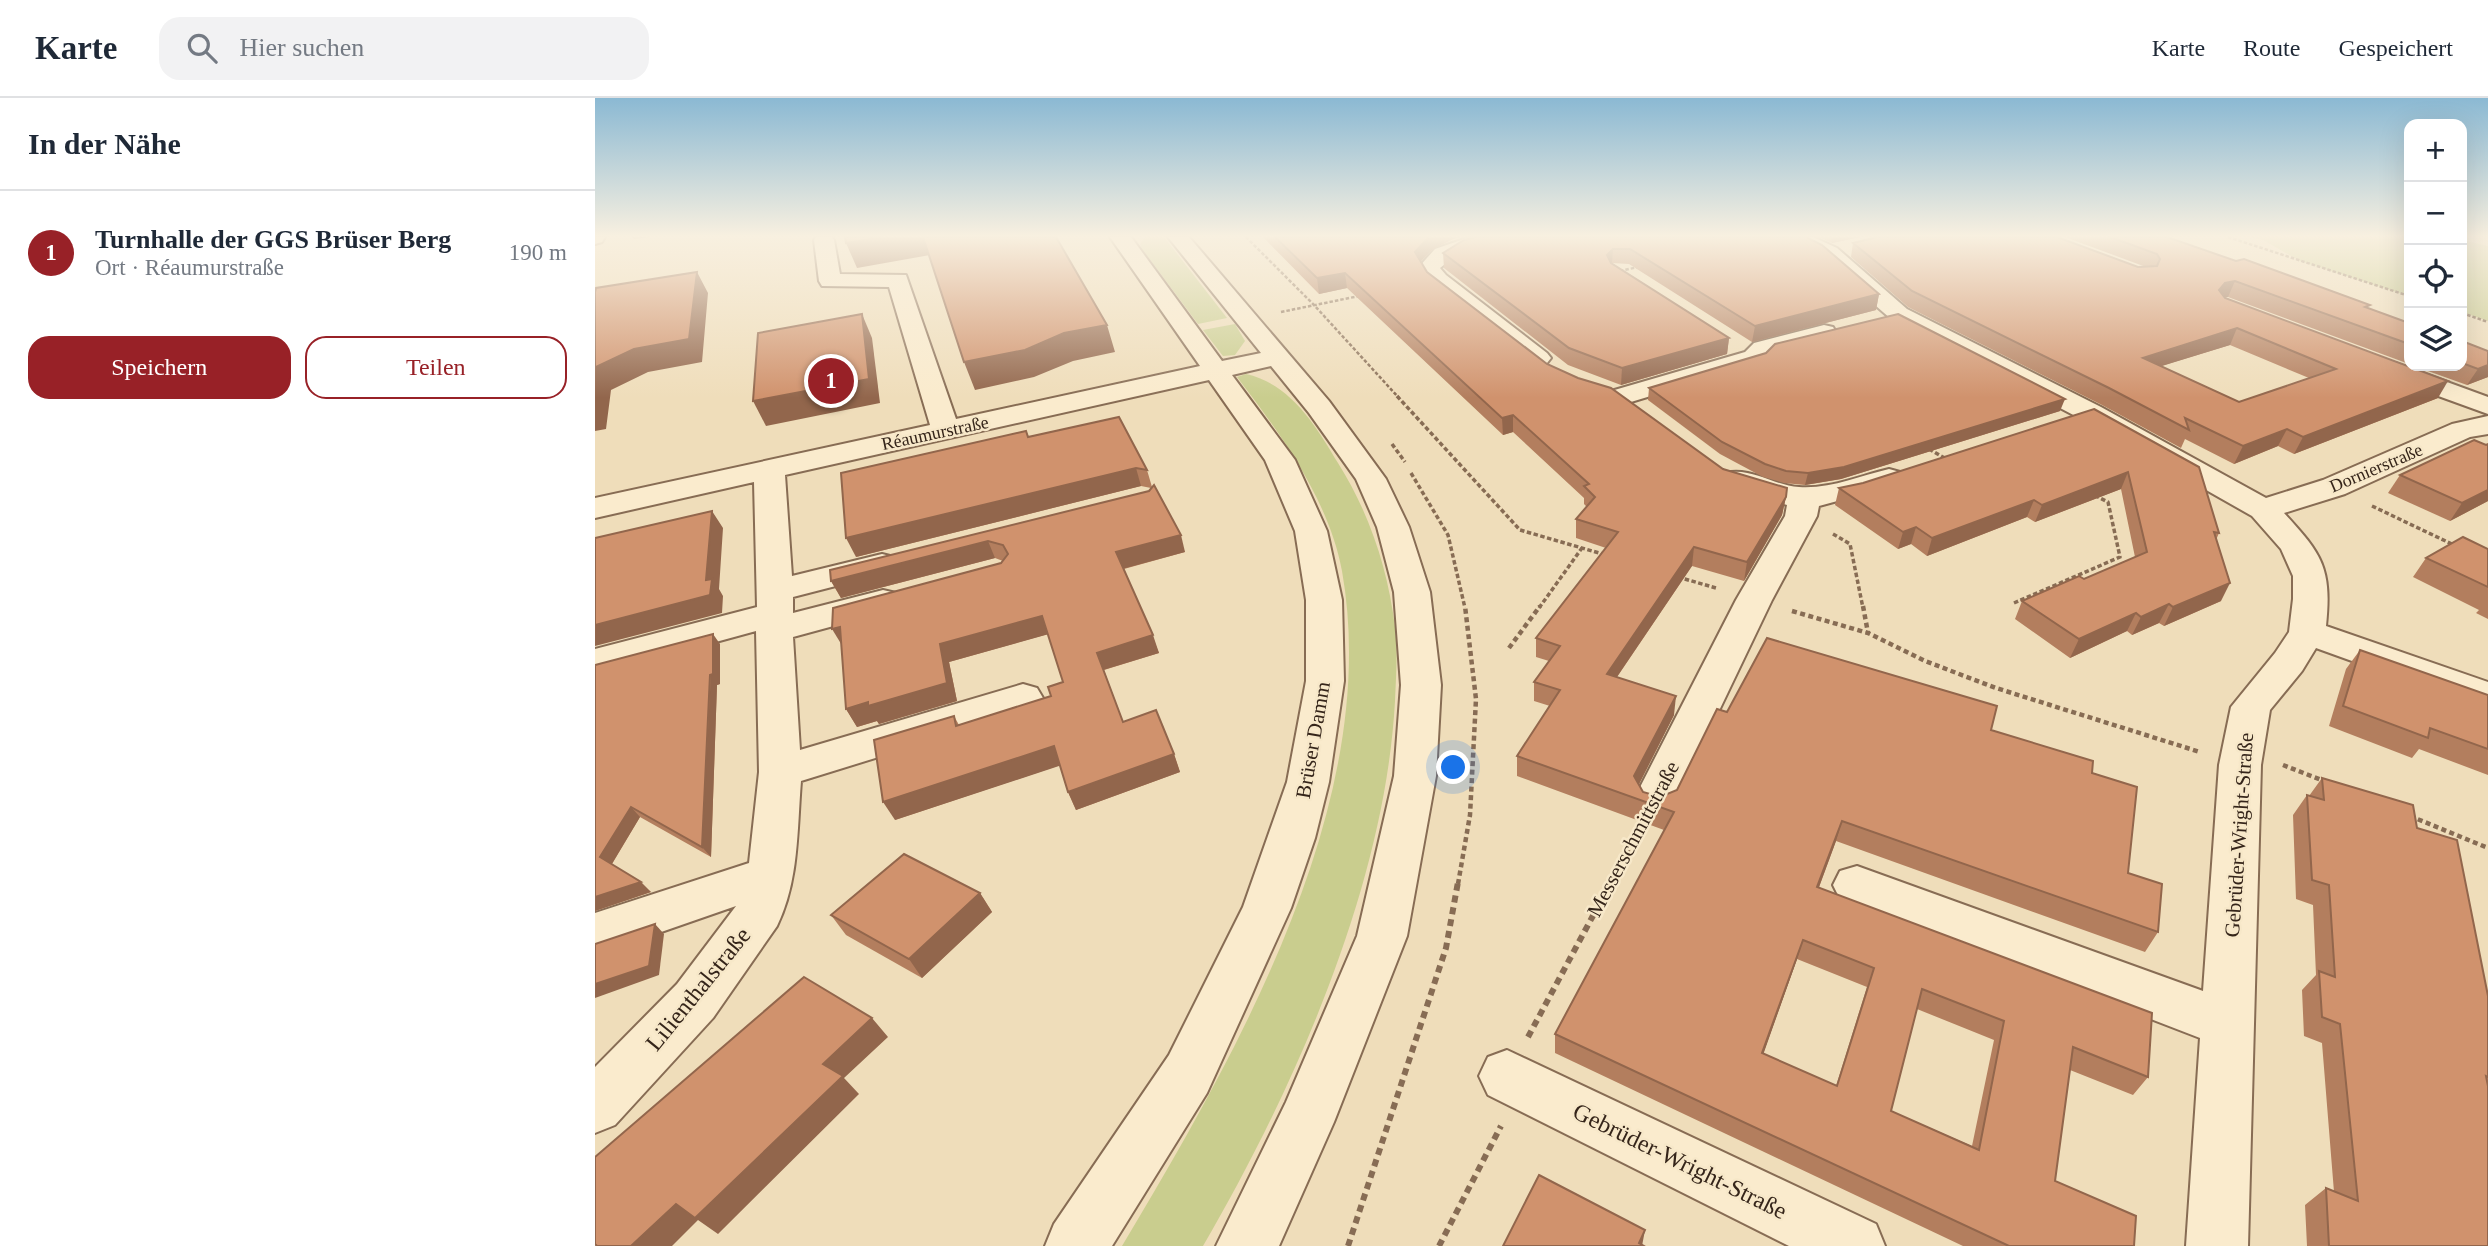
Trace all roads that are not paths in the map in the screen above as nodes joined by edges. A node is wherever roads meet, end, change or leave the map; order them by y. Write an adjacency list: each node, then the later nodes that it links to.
1 (901, 291): 18 (street)
2 (1158, 291): 11 (street, Brüser Damm)
3 (1232, 291): 7 (street)
4 (1452, 291): 12 (street)
5 (1870, 291): 6 (street, Gebrüder-Wright-Straße)
6 (1874, 320): 9 (street); 14 (street, Gebrüder-Wright-Straße)
7 (1277, 335): 11 (street, Réaumurstraße); 41 (street)
8 (1731, 343): 9 (street)
9 (1754, 357): 15 (street)
10 (2371, 361): 13 (street)
11 (1214, 370): 18 (street, Réaumurstraße); 40 (street, Brüser Damm)
12 (1558, 373)
13 (2488, 407)
14 (2091, 413): 17 (street); 24 (street, Gebrüder-Wright-Straße)
15 (1644, 414)
16 (2488, 425): 24 (street, Dornierstraße)
17 (2052, 426)
18 (946, 431): 21 (street, Réaumurstraße)
19 (1935, 452): 22 (street)
20 (1711, 463): 22 (street)
21 (769, 469): 23 (street, Réaumurstraße); 27 (street, Lilienthalstraße)
22 (1803, 507): 33 (street, Messerschmittstraße)
23 (595, 508)
24 (2263, 509): 28 (street, Gebrüder-Wright-Straße)
25 (906, 558): 27 (street)
26 (915, 592): 27 (street)
27 (775, 612): 29 (street); 32 (street, Lilienthalstraße)
28 (2307, 632): 30 (street); 37 (street, Gebrüder-Wright-Straße)
29 (595, 662)
30 (2488, 696)
31 (1023, 698): 32 (street)
32 (780, 772): 34 (street, Lilienthalstraße)
33 (1657, 797)
34 (771, 875): 36 (street); 39 (street, Lilienthalstraße)
35 (1857, 886): 37 (street)
36 (595, 934)
37 (2227, 1024): 43 (street, Gebrüder-Wright-Straße)
38 (1507, 1076): 42 (street, Gebrüder-Wright-Straße)
39 (595, 1106)
40 (1076, 1246)
41 (1247, 1246)
42 (1854, 1246)
43 (2217, 1246)

